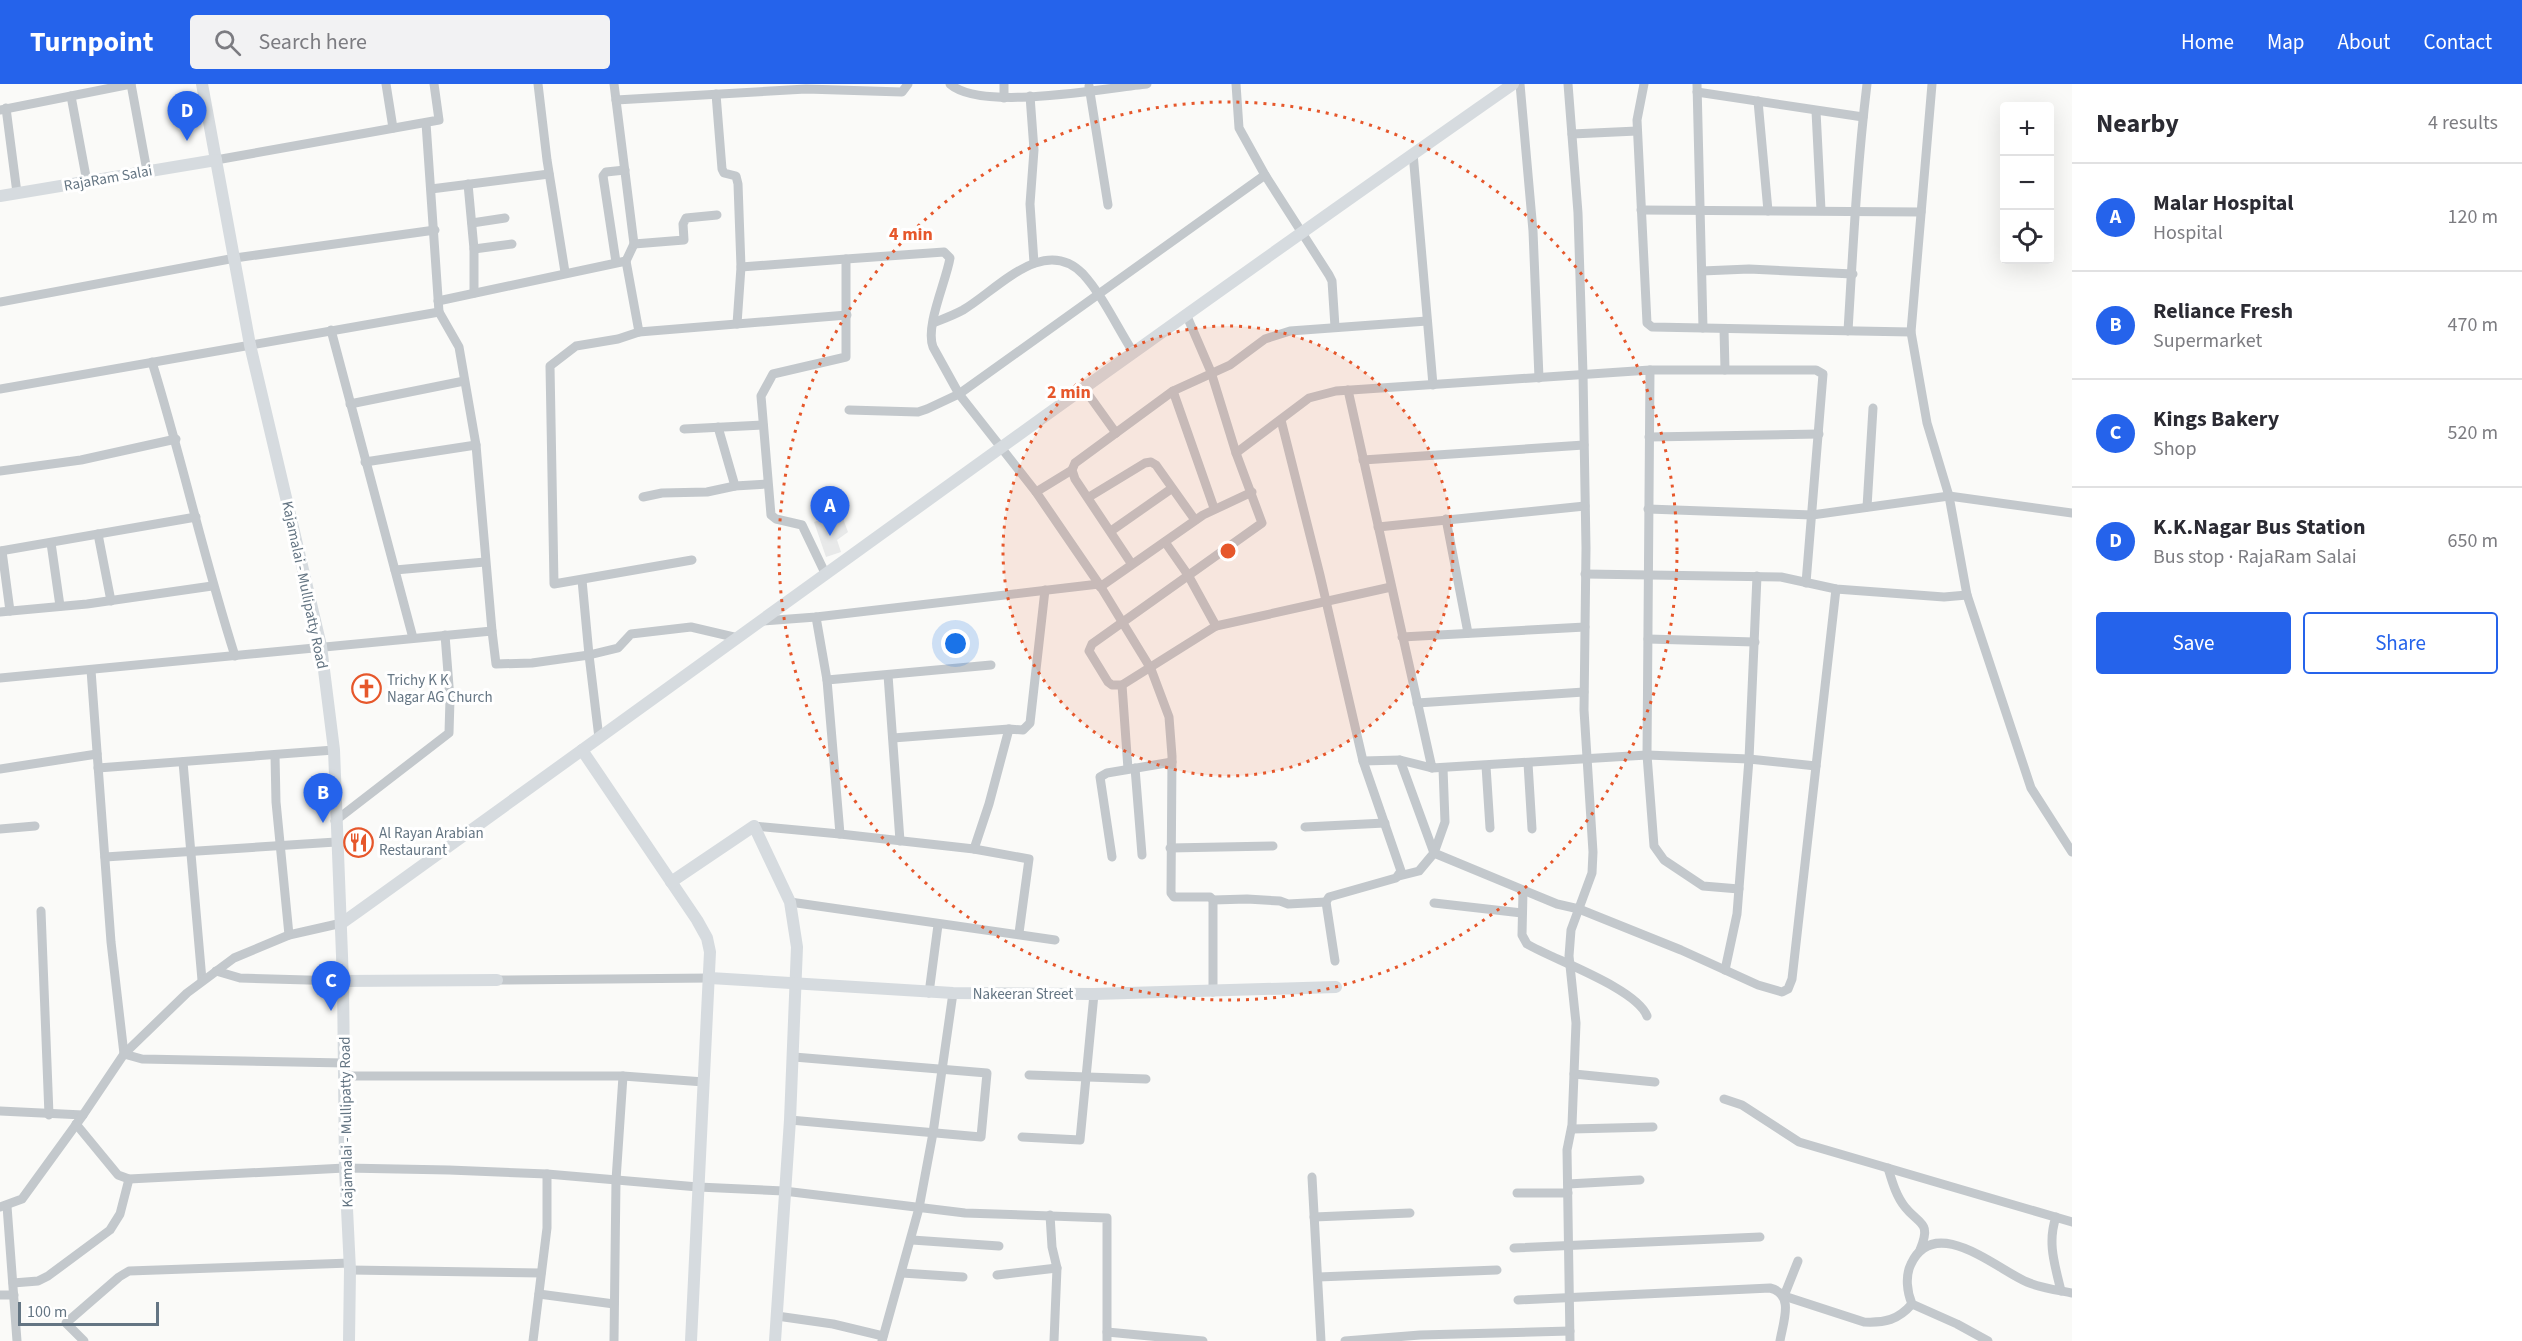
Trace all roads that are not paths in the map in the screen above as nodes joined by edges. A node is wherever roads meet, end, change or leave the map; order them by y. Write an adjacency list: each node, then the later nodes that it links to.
1 (131, 84): 23 (street); 40 (street)
2 (202, 84): 38 (street, Kajamalai - Mullipatty Road)
3 (386, 84): 33 (street)
4 (434, 84): 31 (street)
5 (538, 84): 41 (street)
6 (614, 84): 26 (street)
7 (908, 84): 20 (street)
8 (950, 84): 25 (street)
9 (1004, 84): 25 (street)
10 (1147, 84): 19 (street)
11 (1236, 84): 42 (street)
12 (1513, 84): 37 (street)
13 (1520, 84): 95 (street)
14 (1568, 84): 35 (street)
15 (1644, 84): 34 (street)
16 (1867, 84): 30 (street)
17 (1932, 84): 54 (street)
18 (832, 87): 20 (street); 22 (street)
19 (1089, 87): 24 (street); 48 (street)
20 (877, 88)
21 (1697, 88): 27 (street); 50 (street)
22 (716, 94): 26 (street); 67 (street)
23 (71, 96): 28 (street); 43 (street)
24 (1030, 96): 25 (street); 66 (street)
25 (1004, 98)
26 (616, 100): 39 (street)
27 (1758, 101): 29 (street); 52 (street)
28 (3, 109): 46 (street)
29 (1816, 111): 30 (street); 51 (street)
30 (1863, 117): 53 (street)
31 (440, 120): 32 (street); 36 (street)
32 (426, 123): 33 (street); 36 (street)
33 (393, 128): 38 (street)
34 (1637, 131): 35 (street); 49 (street)
35 (1572, 134): 94 (street)
36 (427, 138): 45 (street)
37 (1413, 153): 59 (street); 78 (street)
38 (216, 160): 40 (street, RajaRam Salai); 63 (street, Kajamalai - Mullipatty Road)
39 (625, 170): 61 (street); 65 (street)
40 (147, 171): 43 (street, RajaRam Salai)
41 (549, 174): 44 (street); 69 (street)
42 (1265, 175): 59 (street); 72 (street)
43 (87, 182): 46 (street, RajaRam Salai)
44 (468, 184): 45 (street); 57 (street)
45 (431, 189): 58 (street)
46 (17, 193): 47 (street, RajaRam Salai)
47 (0, 196)
48 (1108, 205)
49 (1641, 210): 50 (street); 82 (street)
50 (1701, 210): 52 (street); 68 (street)
51 (1821, 210): 52 (street); 53 (street)
52 (1768, 211)
53 (1855, 211): 54 (street); 70 (street)
54 (1921, 212): 87 (street)
55 (717, 215): 61 (street)
56 (505, 218): 57 (street)
57 (472, 223): 62 (street)
58 (435, 230): 63 (street); 73 (street)
59 (1301, 233): 76 (street); 81 (street)
60 (512, 244): 62 (street)
61 (634, 244): 65 (street)
62 (474, 249): 71 (street)
63 (235, 258): 74 (street); 88 (street, Kajamalai - Mullipatty Road)
64 (846, 259): 67 (street); 77 (street); 79 (street)
65 (621, 261): 69 (street); 86 (street)
66 (1034, 263): 72 (street); 79 (street)
67 (741, 267): 80 (street)
68 (1702, 271): 70 (street); 82 (street)
69 (565, 272): 71 (street)
70 (1853, 274): 85 (street)
71 (474, 293): 73 (street)
72 (1097, 293): 89 (street); 102 (street)
73 (438, 301): 75 (street)
74 (0, 302)
75 (439, 312): 84 (street); 96 (street)
76 (1186, 314): 89 (street); 93 (street)
77 (847, 315): 80 (street); 107 (street)
78 (1427, 321): 81 (street); 97 (street)
79 (933, 323): 102 (street)
80 (737, 324): 86 (street)
81 (1335, 327): 93 (street)
82 (1703, 328): 83 (street)
83 (1724, 329): 85 (street); 92 (street)
84 (331, 330): 88 (street); 103 (street)
85 (1848, 331): 87 (street)
86 (639, 332): 154 (street)
87 (1911, 332): 127 (street)
88 (250, 345): 90 (street); 179 (street, Kajamalai - Mullipatty Road)
89 (1133, 352): 98 (street)
90 (152, 362): 99 (street); 113 (street)
91 (1650, 370): 92 (street); 94 (street); 112 (street)
92 (1725, 370): 111 (street)
93 (1211, 372): 101 (street); 117 (street)
94 (1583, 374): 95 (street); 115 (street)
95 (1539, 378): 97 (street)
96 (464, 381): 103 (street); 114 (street)
97 (1433, 385): 100 (street)
98 (1083, 387): 110 (street); 116 (street)
99 (0, 389)
100 (1348, 390): 106 (street); 118 (street)
101 (1173, 391): 110 (street); 132 (street)
102 (958, 394): 105 (street); 116 (street)
103 (350, 405): 119 (street)
104 (1873, 408): 131 (street)
105 (849, 411)
106 (1281, 420): 117 (street); 163 (street)
107 (763, 425): 108 (street); 122 (street)
108 (718, 427): 109 (street); 123 (street)
109 (684, 429)
110 (1116, 433): 120 (street)
111 (1819, 434): 112 (street); 135 (street)
112 (1649, 437): 133 (street)
113 (176, 439): 121 (street); 136 (street)
114 (476, 445): 119 (street); 146 (street)
115 (1584, 445): 118 (street); 130 (street)
116 (1000, 446): 125 (street); 151 (street)
117 (1236, 453): 126 (street)
118 (1363, 460): 139 (street)
119 (365, 462): 148 (street)
120 (1072, 470): 125 (street); 129 (street)
121 (0, 471)
122 (767, 484): 123 (street); 151 (street)
123 (735, 486): 128 (street)
124 (1171, 489): 129 (street); 138 (street); 140 (street)
125 (1036, 492): 156 (street)
126 (1252, 492): 132 (street); 152 (street)
127 (1949, 496): 131 (street); 134 (street); 161 (street)
128 (643, 497)
129 (1089, 497): 140 (street)
130 (1585, 506): 137 (street); 149 (street)
131 (1867, 507): 135 (street)
132 (1214, 508): 138 (street)
133 (1648, 509): 135 (street); 150 (street)
134 (2072, 513)
135 (1812, 514): 155 (street)
136 (196, 517): 141 (street); 157 (street)
137 (1446, 519): 139 (street); 172 (street)
138 (1195, 520): 142 (street)
139 (1378, 527): 158 (street)
140 (1111, 531): 147 (street)
141 (98, 534): 143 (street); 162 (street)
142 (1165, 542): 147 (street); 152 (street)
143 (51, 543): 144 (street); 164 (street)
144 (1, 551): 165 (street)
145 (692, 560): 154 (street)
146 (485, 562): 148 (street); 171 (street)
147 (1131, 563): 156 (street)
148 (395, 570): 175 (street)
149 (1586, 574): 150 (street); 170 (street)
150 (1648, 574): 153 (street); 177 (street)
151 (826, 575): 167 (street)
152 (1188, 575): 168 (street); 169 (street)
153 (1756, 576): 155 (street); 178 (street)
154 (582, 580): 180 (street)
155 (1806, 583): 159 (street)
156 (1099, 585): 160 (street); 168 (street)
157 (212, 586): 162 (street); 181 (street)
158 (1391, 587): 163 (street); 174 (street)
159 (1836, 588): 161 (street); 207 (street)
160 (1045, 590): 166 (street); 191 (street)
161 (1967, 595): 229 (street)
162 (111, 601): 164 (street)
163 (1326, 601): 169 (street); 202 (street)
164 (60, 606): 165 (street)
165 (5, 611)
166 (816, 617): 167 (street); 187 (street)
167 (763, 621): 176 (street)
168 (1123, 623): 183 (street); 188 (street)
169 (1216, 626): 183 (street)
170 (1585, 627): 172 (street); 189 (street)
171 (492, 631): 173 (street); 180 (street)
172 (1468, 633): 174 (street)
173 (445, 635): 175 (street); 213 (street)
174 (1402, 637): 190 (street)
175 (413, 638): 179 (street)
176 (738, 638): 180 (street); 192 (street)
177 (1648, 639): 178 (street); 198 (street)
178 (1755, 642): 200 (street)
179 (321, 646): 181 (street); 194 (street, Kajamalai - Mullipatty Road)
180 (589, 655): 192 (street)
181 (235, 656): 184 (street)
182 (991, 665): 185 (street)
183 (1151, 669): 188 (street); 204 (street)
184 (91, 670): 186 (street); 196 (street)
185 (888, 675): 187 (street); 193 (street)
186 (0, 678)
187 (827, 680): 221 (street)
188 (1122, 685): 212 (street)
189 (1584, 692): 190 (street); 199 (street)
190 (1417, 704): 209 (street)
191 (1009, 729): 193 (street); 227 (street)
192 (599, 738): 195 (street)
193 (893, 738): 222 (street)
194 (334, 750): 197 (street); 213 (street, Kajamalai - Mullipatty Road)
195 (582, 750): 235 (street); 245 (street)
196 (97, 754): 208 (street); 211 (street)
197 (275, 755): 203 (street); 224 (street)
198 (1647, 755): 199 (street); 200 (street); 236 (street)
199 (1586, 759): 205 (street); 242 (street)
200 (1749, 759): 207 (street); 236 (street)
201 (1400, 760): 202 (street); 209 (street); 230 (street)
202 (1363, 761): 214 (street)
203 (183, 762): 208 (street); 228 (street)
204 (1172, 762): 212 (street); 226 (street)
205 (1528, 763): 206 (street); 220 (street)
206 (1486, 766): 210 (street); 218 (street)
207 (1816, 766): 253 (street)
208 (98, 768): 232 (street)
209 (1432, 768): 210 (street)
210 (1443, 768): 230 (street)
211 (0, 769)
212 (1132, 769): 231 (street); 233 (street)
213 (335, 821): 223 (street, Kajamalai - Mullipatty Road)
214 (1386, 823): 217 (street); 234 (street)
215 (35, 826): 219 (street)
216 (754, 826): 221 (street); 235 (street); 239 (street)
217 (1305, 827)
218 (1490, 828)
219 (0, 829)
220 (1532, 829)
221 (840, 834): 222 (street)
222 (900, 841): 227 (street)
223 (336, 842): 224 (street); 245 (street, Kajamalai - Mullipatty Road)
224 (280, 846): 228 (street); 248 (street)
225 (1273, 846): 226 (street)
226 (1170, 848): 238 (street)
227 (974, 849): 247 (street)
228 (190, 852): 232 (street); 255 (street)
229 (2072, 852)
230 (1434, 853): 234 (street); 237 (street)
231 (1142, 855)
232 (105, 857): 265 (street)
233 (1112, 857)
234 (1399, 876): 240 (street)
235 (671, 882): 254 (street)
236 (1739, 889): 253 (street)
237 (1523, 891): 242 (street); 244 (street)
238 (1213, 900): 240 (street); 260 (street)
239 (790, 902): 246 (street); 258 (street)
240 (1326, 902): 250 (street)
241 (1434, 903): 244 (street)
242 (1579, 909): 251 (street); 253 (street)
243 (41, 911): 279 (street)
244 (1522, 913): 251 (street)
245 (342, 923): 248 (street); 257 (street, Kajamalai - Mullipatty Road)
246 (938, 925): 247 (street); 261 (street)
247 (1020, 933): 249 (street)
248 (289, 935): 252 (street)
249 (1055, 940)
250 (1335, 961)
251 (1570, 966): 264 (street); 269 (street)
252 (216, 970): 255 (street); 257 (street)
253 (1725, 970)
254 (710, 978): 256 (street); 258 (street, Nakeeran Street); 275 (street)
255 (202, 980): 265 (street)
256 (496, 980): 257 (street)
257 (343, 981): 267 (street, Kajamalai - Mullipatty Road)
258 (797, 983): 261 (street, Nakeeran Street); 266 (street)
259 (1336, 987): 260 (street, Nakeeran Street)
260 (1213, 992): 263 (street, Nakeeran Street)
261 (929, 993): 262 (street, Nakeeran Street)
262 (953, 993): 263 (street, Nakeeran Street); 268 (street)
263 (1094, 994): 273 (street)
264 (1647, 1016)
265 (123, 1054): 267 (street); 280 (street)
266 (794, 1057): 268 (street); 281 (street)
267 (345, 1063): 271 (street, Kajamalai - Mullipatty Road)
268 (942, 1069): 285 (street); 285 (street)
269 (1574, 1074): 276 (street); 284 (street)
270 (1029, 1075): 273 (street)
271 (346, 1076): 272 (street); 287 (street, Kajamalai - Mullipatty Road)
272 (623, 1076): 275 (street); 292 (street)
273 (1087, 1077): 274 (street); 286 (street)
274 (1146, 1079)
275 (704, 1082): 294 (street)
276 (1655, 1082)
277 (1724, 1099): 288 (street)
278 (0, 1111): 279 (street)
279 (49, 1115): 280 (street)
280 (83, 1115): 282 (street)
281 (790, 1120): 285 (street); 296 (street)
282 (76, 1124): 291 (street); 298 (street)
283 (1653, 1127): 284 (street)
284 (1572, 1129): 295 (street)
285 (933, 1133): 299 (street)
286 (1022, 1137)
287 (345, 1168): 289 (street); 291 (street); 312 (street, Kajamalai - Mullipatty Road)
288 (1888, 1168): 303 (street); 310 (street)
289 (547, 1174): 292 (street); 315 (street)
290 (1312, 1177): 302 (street)
291 (129, 1179): 320 (street)
292 (616, 1180): 294 (street); 329 (street)
293 (1640, 1180): 295 (street)
294 (698, 1187): 296 (street); 341 (street)
295 (1568, 1188): 297 (street); 307 (street)
296 (784, 1191): 299 (street); 331 (street)
297 (1517, 1193)
298 (4, 1207): 320 (street)
299 (919, 1208): 301 (street); 306 (street)
300 (1410, 1213): 302 (street)
301 (1050, 1215): 313 (street); 333 (street)
302 (1314, 1217): 319 (street)
303 (2056, 1217): 304 (street); 321 (street)
304 (2072, 1222)
305 (1760, 1237): 307 (street)
306 (912, 1240): 308 (street); 316 (street)
307 (1569, 1244): 309 (street); 327 (street)
308 (999, 1246)
309 (1514, 1248)
310 (1920, 1250): 321 (street); 330 (street)
311 (1798, 1261): 326 (street)
312 (350, 1267): 315 (street); 337 (street); 338 (street, Kajamalai - Mullipatty Road)
313 (1057, 1268): 317 (street); 343 (street)
314 (1497, 1270): 319 (street)
315 (541, 1273): 323 (street)
316 (902, 1273): 318 (street); 334 (street)
317 (997, 1275)
318 (963, 1277)
319 (1318, 1277): 345 (street)
320 (13, 1283): 325 (street)
321 (2061, 1291): 322 (street)
322 (2072, 1293)
323 (538, 1294): 329 (street); 339 (street)
324 (0, 1295): 325 (street)
325 (14, 1295): 336 (street)
326 (1784, 1296): 327 (street); 330 (street); 347 (street)
327 (1570, 1298): 328 (street); 332 (street)
328 (1518, 1300)
329 (614, 1304): 340 (street)
330 (1912, 1304): 348 (street)
331 (777, 1316): 334 (street); 342 (street)
332 (1570, 1336): 335 (street)
333 (1107, 1337): 344 (street)
334 (883, 1338)
335 (1407, 1339): 346 (street)
336 (17, 1341)
337 (84, 1341)
338 (349, 1341)
339 (533, 1341)
340 (614, 1341)
341 (691, 1341)
342 (775, 1341)
343 (1054, 1341)
344 (1203, 1341)
345 (1321, 1341)
346 (1345, 1341)
347 (1780, 1341)
348 (1988, 1341)

